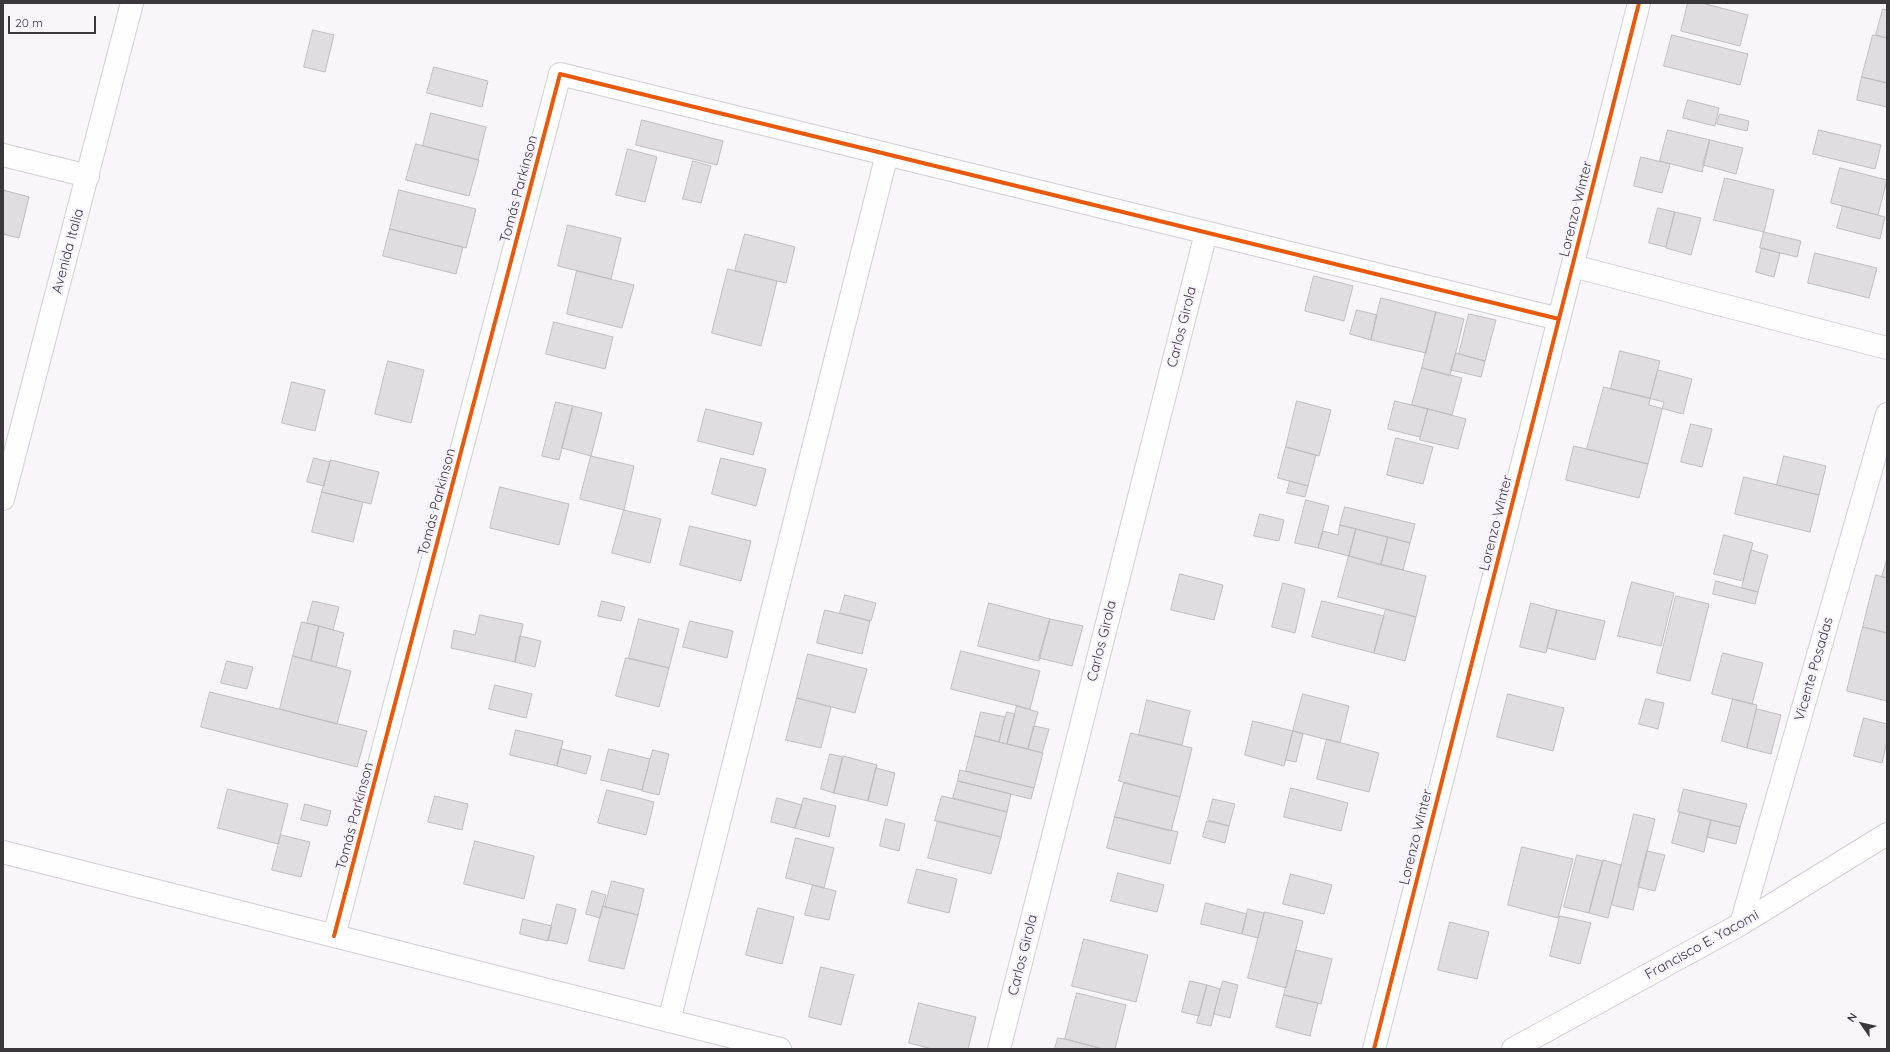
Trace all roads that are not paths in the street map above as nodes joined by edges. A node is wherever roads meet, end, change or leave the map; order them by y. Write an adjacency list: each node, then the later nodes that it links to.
1 (132, 3): 5 (street, Avenida Italia)
2 (1639, 3): 7 (street, Lorenzo Winter)
3 (887, 154): 6 (street); 16 (street, Tomás Parkinson); 17 (street)
4 (3, 155): 5 (street)
5 (88, 176): 11 (street, Avenida Italia)
6 (1206, 233): 8 (street); 19 (street, Carlos Girola)
7 (1573, 266): 8 (street, Lorenzo Winter); 9 (street)
8 (1559, 319): 20 (street, Lorenzo Winter)
9 (1887, 348)
10 (1887, 414): 15 (street, Vicente Posadas)
11 (6, 471): 12 (street, Avenida Italia)
12 (3, 499)
13 (1887, 834): 15 (street, Francisco E. Yacomi)
14 (3, 852): 16 (street)
15 (1741, 924): 21 (street, Francisco E. Yacomi)
16 (334, 936): 17 (street)
17 (670, 1021): 18 (street)
18 (780, 1049)
19 (999, 1049)
20 (1374, 1049)
21 (1513, 1049)

